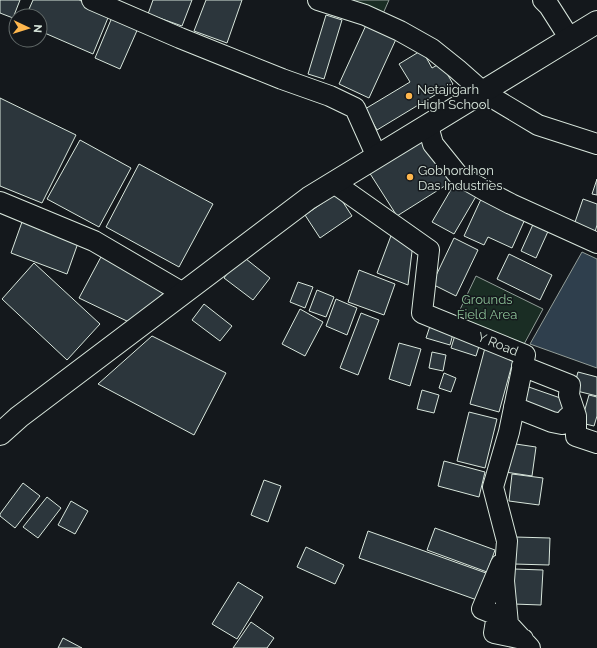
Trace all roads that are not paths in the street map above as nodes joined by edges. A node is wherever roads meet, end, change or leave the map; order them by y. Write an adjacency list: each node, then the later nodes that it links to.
1 (92, 0): 9 (street)
2 (318, 0): 6 (street)
3 (543, 0): 5 (street)
4 (597, 22): 5 (main road)
5 (570, 39): 6 (main road)
6 (483, 92): 7 (main road); 8 (street)
7 (428, 126): 9 (main road); 12 (street)
8 (597, 144)
9 (377, 157): 10 (main road)
10 (334, 183): 13 (main road); 14 (street, Y Road)
11 (0, 202): 13 (street)
12 (597, 243)
13 (183, 293): 17 (main road)
14 (522, 366): 15 (street, Y Road); 16 (street)
15 (514, 407): 16 (street); 19 (street, Y Road)
16 (576, 416): 18 (street)
17 (0, 434)
18 (597, 443)
19 (506, 553): 20 (street, Y Road); 20 (street)
20 (516, 643)

